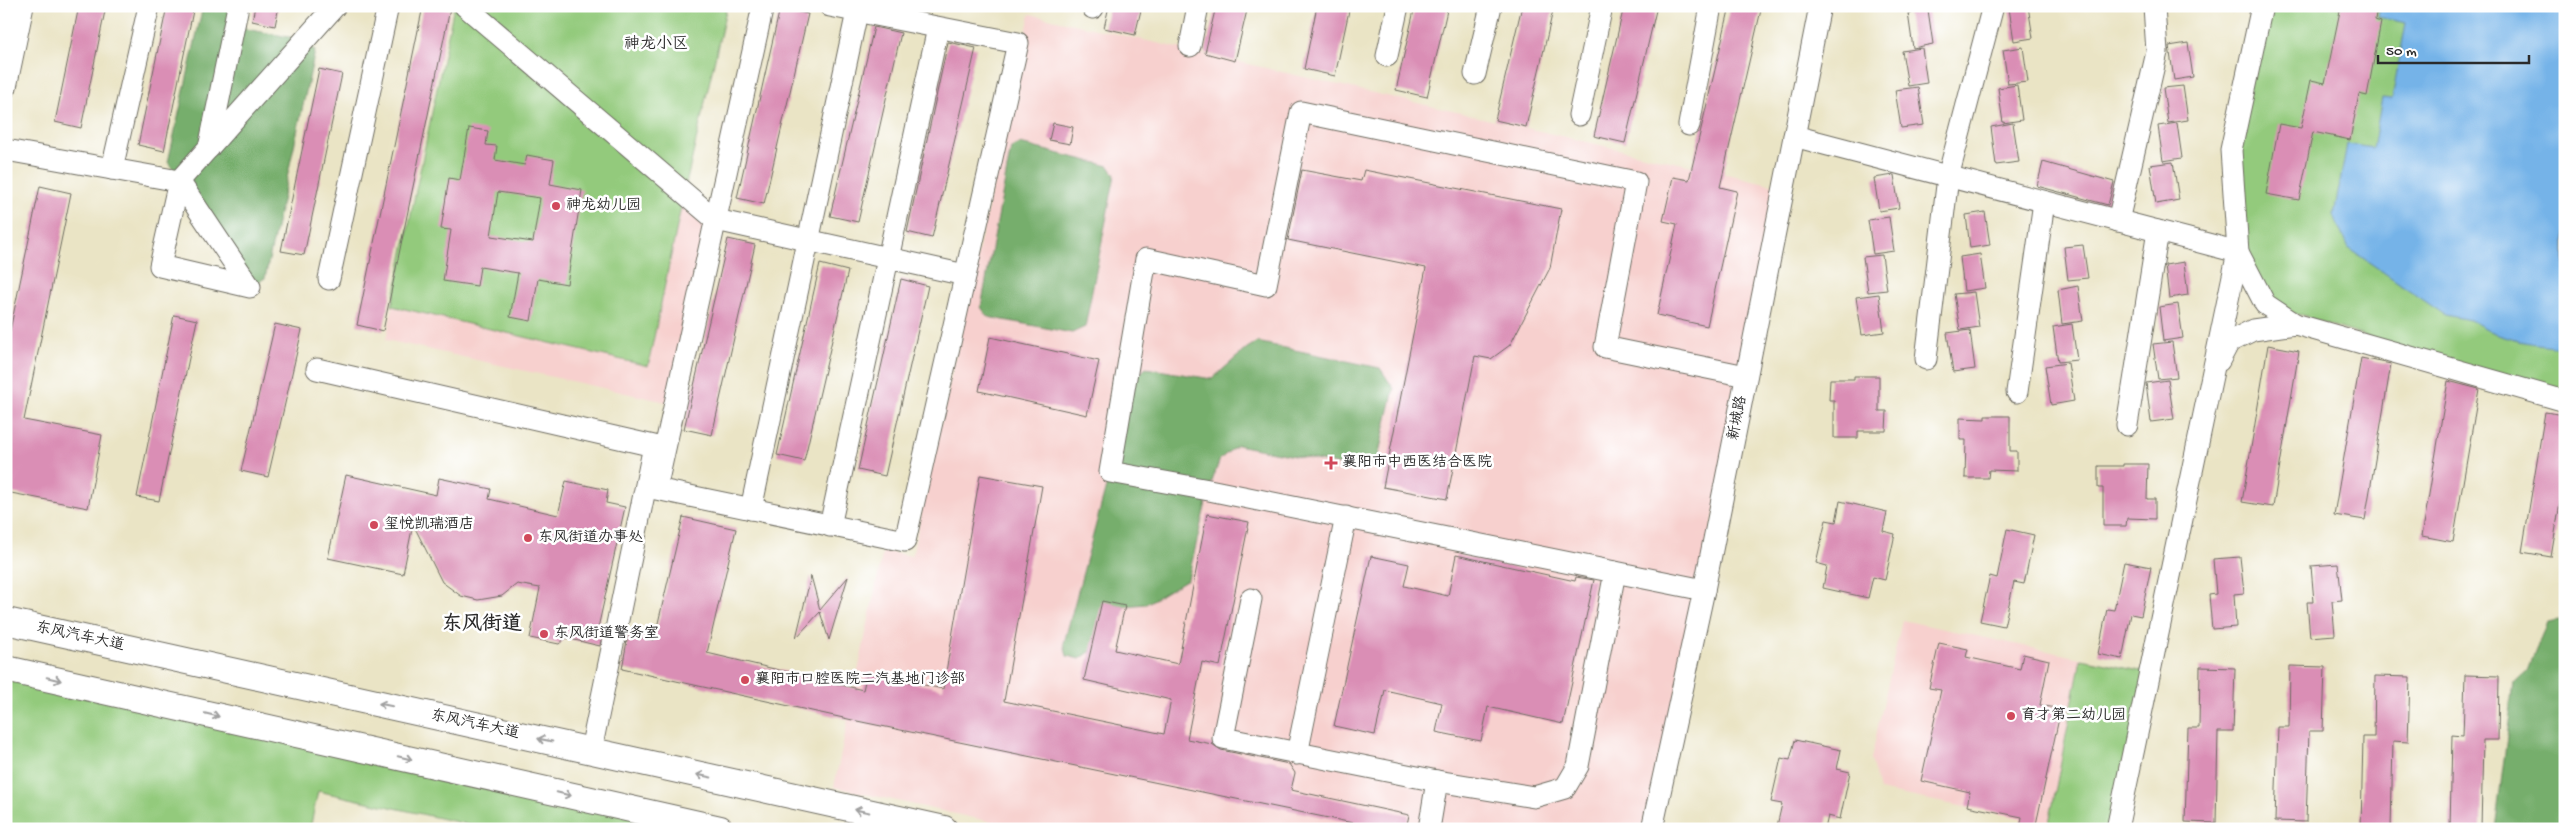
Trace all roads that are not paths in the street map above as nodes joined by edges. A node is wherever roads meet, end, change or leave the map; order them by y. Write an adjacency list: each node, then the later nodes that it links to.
1 (23, 6): 23 (street)
2 (149, 6): 29 (street)
3 (238, 6): 27 (street)
4 (335, 6): 27 (street)
5 (388, 6): 40 (street)
6 (465, 6): 33 (street)
7 (763, 6): 33 (street)
8 (830, 6): 18 (street)
9 (1198, 6): 20 (street)
10 (1398, 6): 21 (street)
11 (1491, 6): 22 (street)
12 (1602, 6): 24 (street)
13 (1711, 6): 25 (street)
14 (1820, 6): 26 (street, 新城路)
15 (1993, 6): 30 (street)
16 (2154, 6): 34 (street)
17 (2262, 6): 37 (street)
18 (857, 12): 19 (street); 36 (street)
19 (938, 28): 38 (street); 39 (street)
20 (1190, 46)
21 (1387, 56)
22 (1476, 74)
23 (6, 87)
24 (1579, 115)
25 (1689, 125)
26 (1794, 136): 30 (street); 44 (street, 新城路)
27 (209, 148): 31 (street)
28 (6, 150): 29 (street)
29 (112, 169): 31 (street)
30 (1948, 177): 32 (street); 42 (street)
31 (179, 181): 31 (street)
32 (2044, 202): 34 (street); 46 (street)
33 (716, 220): 36 (street); 49 (street)
34 (2118, 221): 35 (street)
35 (2158, 232): 37 (street); 48 (street)
36 (808, 240): 38 (street); 49 (street)
37 (2238, 252): 41 (street); 45 (street)
38 (888, 258): 39 (street); 51 (street)
39 (965, 275): 51 (street)
40 (329, 279)
41 (2294, 324): 45 (street); 47 (street)
42 (1926, 359)
43 (317, 369): 57 (street)
44 (1746, 376): 50 (street); 53 (street, 新城路)
45 (2212, 377): 64 (street)
46 (2017, 392)
47 (2565, 401)
48 (2127, 425)
49 (751, 509): 51 (street)
50 (1346, 517): 52 (street); 58 (street)
51 (830, 526)
52 (1615, 572): 53 (street); 59 (street)
53 (1704, 590): 60 (street, 新城路)
54 (1251, 599): 58 (street)
55 (6, 621): 57 (main road, 东风汽车大道, one-way to 55)
56 (6, 669): 61 (main road, one-way to 61)
57 (591, 750): 62 (main road, 东风汽车大道, one-way to 57)
58 (1297, 754): 59 (street)
59 (1436, 782): 63 (street)
60 (1653, 827)
61 (720, 829)
62 (944, 829)
63 (1429, 829)
64 (2117, 829)

